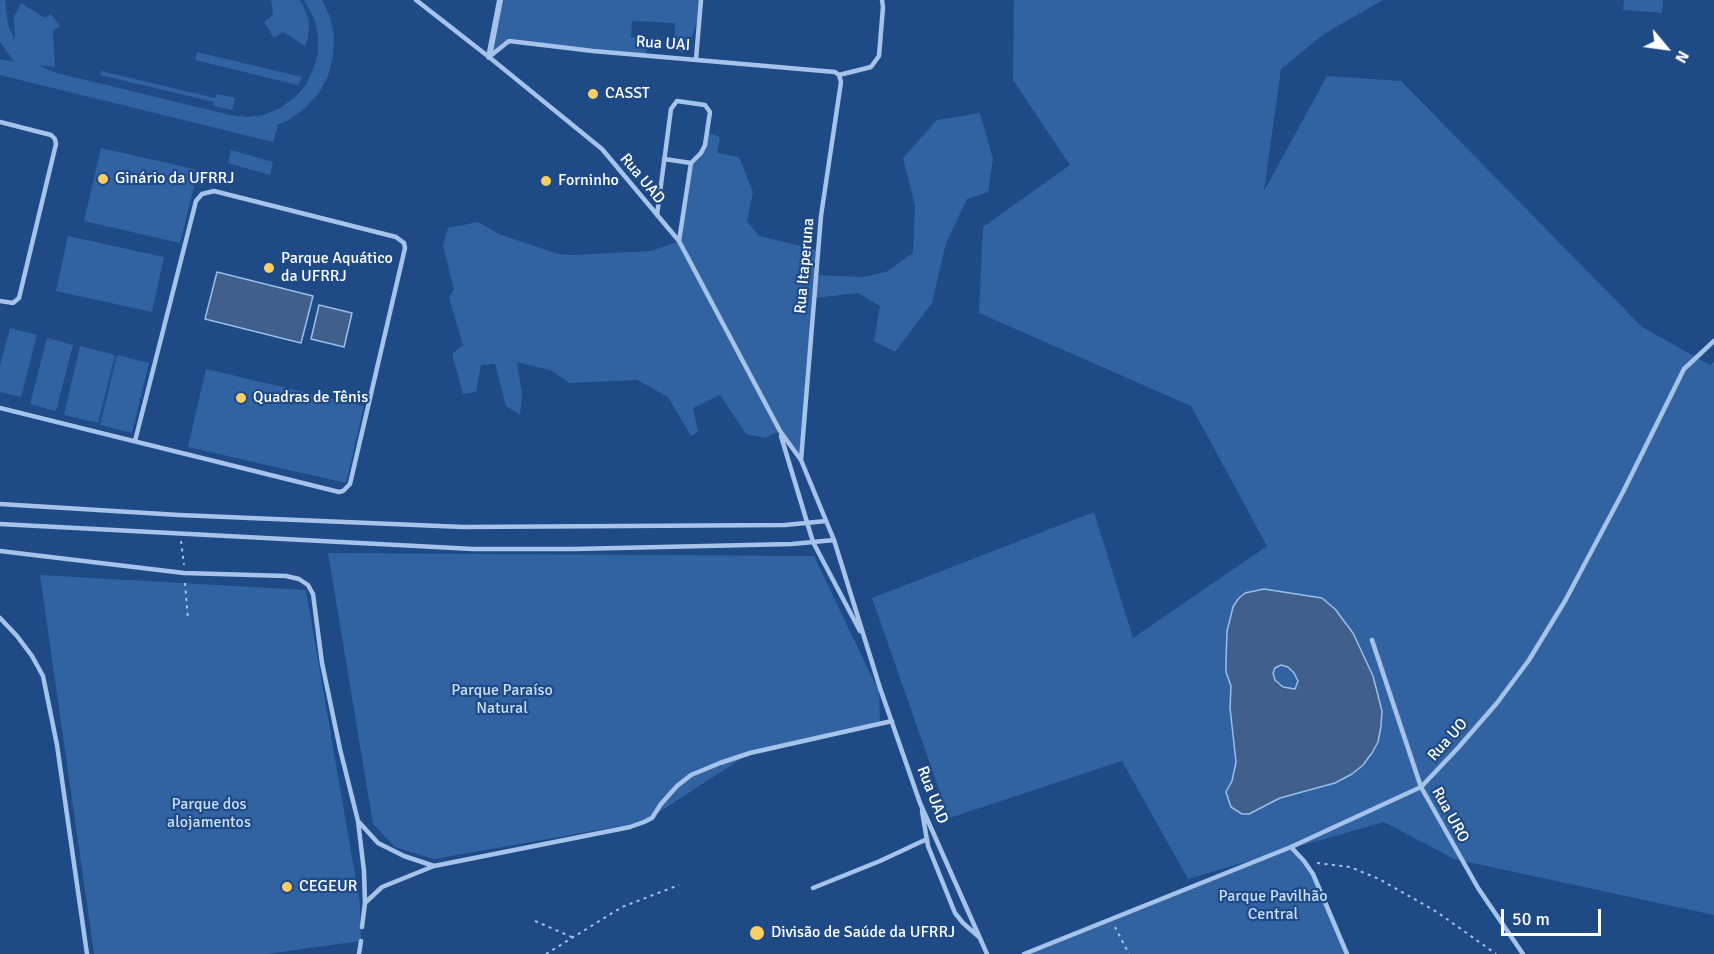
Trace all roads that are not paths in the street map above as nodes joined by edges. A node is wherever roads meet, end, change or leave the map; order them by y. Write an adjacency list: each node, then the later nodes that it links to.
1 (416, 0): 5 (lane, Rua UAD)
2 (500, 0): 5 (street)
3 (701, 0): 6 (lane)
4 (882, 0): 7 (lane)
5 (489, 57): 6 (lane, Rua UAI); 11 (lane, Rua UAD)
6 (696, 59): 7 (lane, Rua UAI)
7 (839, 75): 18 (lane, Rua Itaperuna)
8 (0, 122): 13 (lane)
9 (664, 159): 10 (lane); 10 (lane); 11 (lane)
10 (691, 163): 12 (lane)
11 (657, 215): 12 (lane, Rua UAD)
12 (679, 241): 16 (lane, Rua UAD)
13 (0, 301)
14 (1714, 341): 30 (lane, Rua UO)
15 (0, 408): 17 (lane)
16 (780, 431): 18 (lane, Rua UAD); 21 (lane, Rua UAD)
17 (135, 441): 17 (lane)
18 (801, 460): 20 (lane, Rua UAD)
19 (0, 504): 21 (lane)
20 (826, 521): 21 (lane); 23 (lane, Rua UAD)
21 (808, 523): 24 (lane, Rua UAD)
22 (0, 524): 24 (lane)
23 (834, 540): 24 (lane); 28 (lane, Rua UAD)
24 (813, 542): 28 (lane, Rua UAD)
25 (0, 551): 32 (lane)
26 (0, 618): 41 (lane)
27 (1372, 640): 30 (lane, Rua URO)
28 (865, 641): 29 (lane, Rua UAD)
29 (892, 721): 31 (lane, Rua UAD); 35 (lane)
30 (1421, 787): 34 (lane, Rua UO); 46 (lane, Rua URO)
31 (920, 803): 33 (lane); 39 (lane, Rua UAD)
32 (358, 821): 35 (lane); 37 (lane)
33 (927, 839): 36 (lane); 39 (lane)
34 (1291, 847): 44 (lane, Rua UO); 45 (lane)
35 (434, 866): 37 (lane)
36 (813, 888)
37 (365, 903): 38 (lane)
38 (362, 927)
39 (981, 939): 43 (lane, Rua UAD)
40 (361, 940): 42 (lane)
41 (87, 954)
42 (359, 954)
43 (987, 954)
44 (1024, 954)
45 (1347, 954)
46 (1523, 954)

